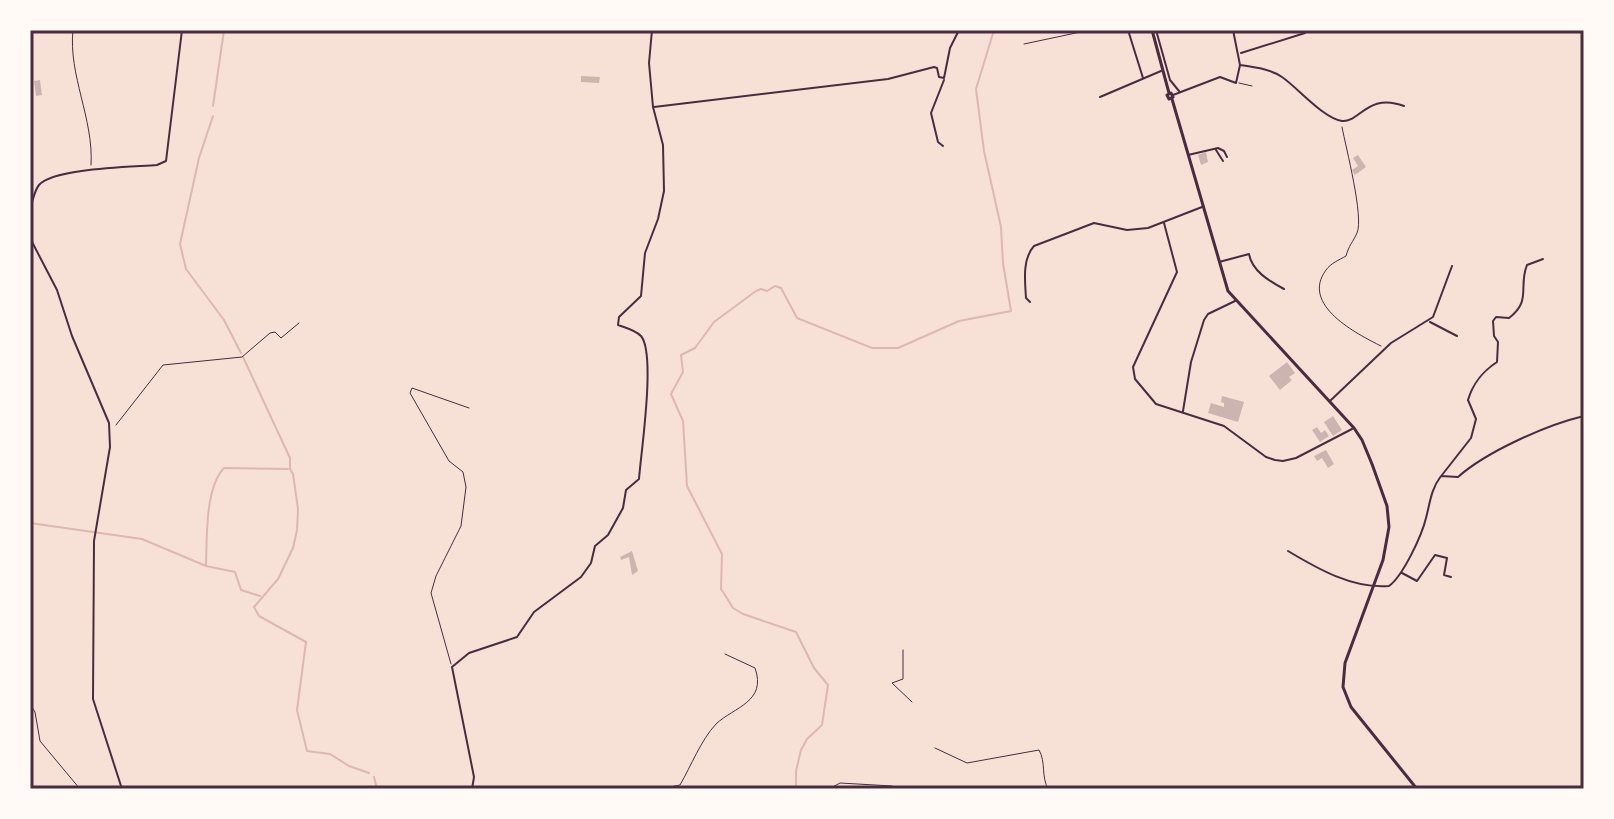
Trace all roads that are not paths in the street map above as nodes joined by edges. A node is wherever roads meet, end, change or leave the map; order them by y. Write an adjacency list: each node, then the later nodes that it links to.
1 (182, 30): 26 (street)
2 (652, 30): 19 (street)
3 (959, 30): 11 (street)
4 (1128, 30): 12 (street)
5 (1154, 30): 10 (street); 15 (street)
6 (1233, 30): 8 (street)
7 (1305, 33): 8 (street)
8 (1239, 54): 9 (street)
9 (1240, 65): 13 (street); 18 (street)
10 (1163, 70): 12 (street); 16 (street)
11 (944, 78): 19 (street); 20 (street)
12 (1143, 78): 17 (street)
13 (1236, 82): 14 (lane); 15 (street)
14 (1252, 86)
15 (1179, 93): 16 (street)
16 (1171, 96): 22 (street)
17 (1100, 97)
18 (1404, 106)
19 (653, 107): 48 (street)
20 (943, 146)
21 (1215, 149): 22 (street); 23 (street); 24 (street)
22 (1187, 155): 25 (street)
23 (1227, 157)
24 (1223, 161)
25 (1202, 207): 27 (street); 30 (street)
26 (30, 209)
27 (1164, 223): 34 (street); 39 (street)
28 (30, 238): 49 (street)
29 (1543, 259): 42 (street)
30 (1218, 262): 32 (street); 33 (street)
31 (1452, 266): 35 (street)
32 (1284, 289)
33 (1235, 301): 37 (street); 39 (street)
34 (1030, 302)
35 (1429, 321): 36 (street); 37 (street)
36 (1457, 336)
37 (1328, 402): 41 (street)
38 (469, 408): 48 (lane)
39 (1182, 413): 41 (street)
40 (1584, 416): 42 (street)
41 (1354, 428): 46 (street)
42 (1441, 476): 44 (street)
43 (1288, 551): 46 (street)
44 (1401, 572): 45 (street); 46 (street)
45 (1451, 577)
46 (1374, 586): 52 (street)
47 (725, 654): 51 (lane)
48 (452, 667): 50 (street)
49 (122, 789)
50 (472, 789)
51 (660, 789)
52 (1417, 789)

